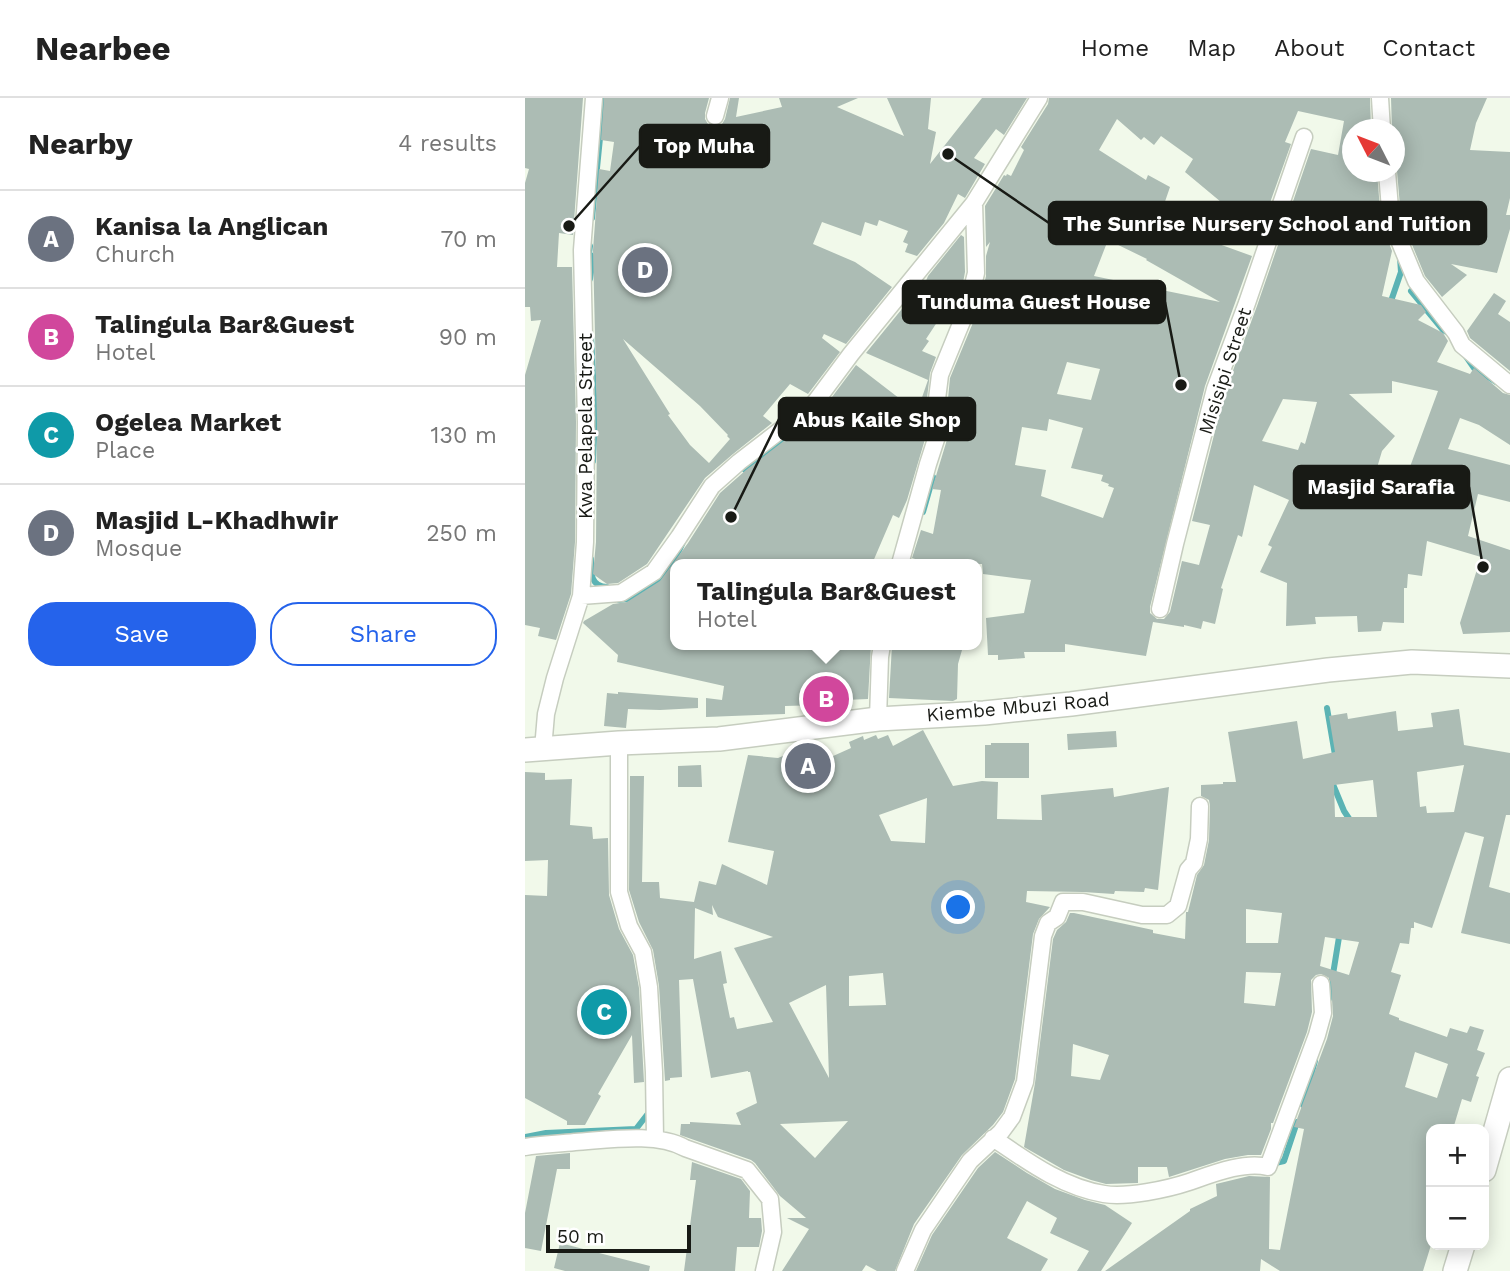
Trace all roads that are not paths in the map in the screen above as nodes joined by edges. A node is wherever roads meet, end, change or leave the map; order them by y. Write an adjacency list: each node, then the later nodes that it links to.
1 (594, 98): 12 (street, Kwa Pelapela Street)
2 (720, 98): 5 (street)
3 (1039, 98): 9 (street)
4 (1380, 98): 6 (street)
5 (715, 116)
6 (1381, 119)
7 (1304, 137): 13 (street, Misisipi Street)
8 (1388, 182): 10 (street)
9 (974, 203): 11 (street); 12 (street)
10 (1510, 385)
11 (901, 559)
12 (581, 596): 18 (street, Kwa Pelapela Street)
13 (1160, 609)
14 (881, 650): 16 (street)
15 (1510, 666): 16 (main road, Kiembe Mbuzi Road)
16 (878, 719): 17 (main road, Kiembe Mbuzi Road)
17 (619, 743): 18 (main road, Kiembe Mbuzi Road); 23 (street)
18 (534, 749)
19 (1200, 806): 22 (street)
20 (1321, 984): 22 (street)
21 (1510, 1079): 25 (main road)
22 (993, 1138): 28 (street)
23 (655, 1139): 24 (street); 27 (street)
24 (525, 1147)
25 (1489, 1152)
26 (1461, 1250): 29 (main road)
27 (764, 1271)
28 (905, 1271)
29 (1455, 1271)

